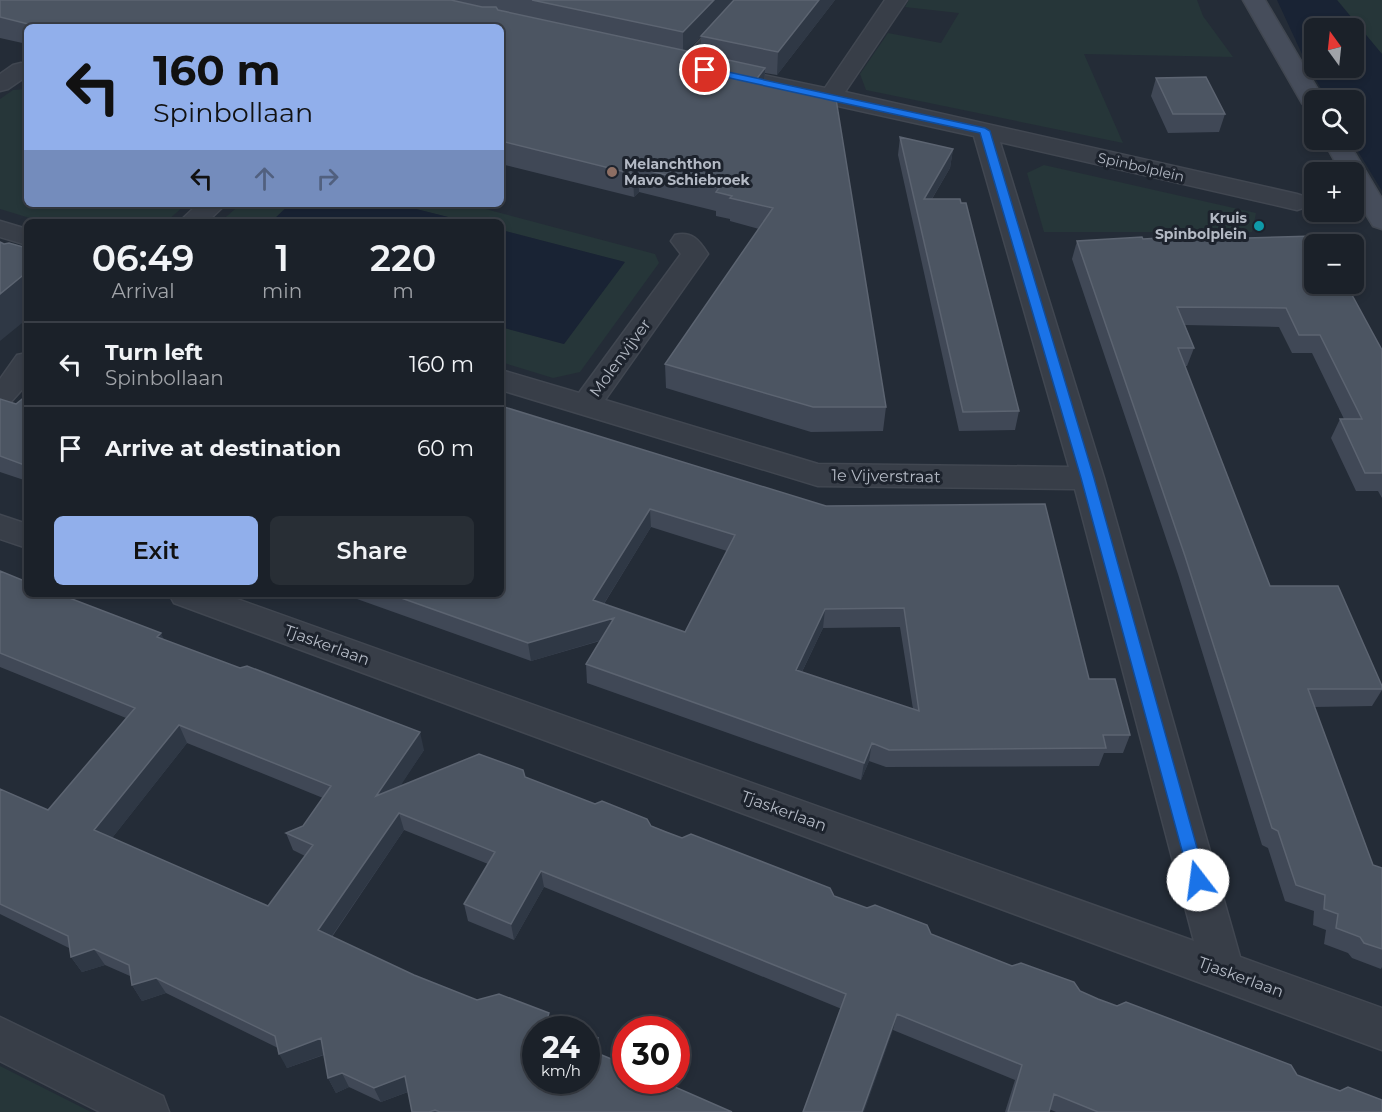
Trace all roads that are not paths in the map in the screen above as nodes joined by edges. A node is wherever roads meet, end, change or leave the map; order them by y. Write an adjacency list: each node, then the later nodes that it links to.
1 (744, 0): 5 (lane)
2 (896, 0): 9 (street)
3 (1254, 0): 8 (street)
4 (661, 60): 5 (street, Spinbolplein)
5 (684, 66): 9 (street, Spinbolplein)
6 (16, 69): 7 (street)
7 (0, 84)
8 (1306, 90)
9 (831, 96): 10 (street, Spinbolplein)
10 (985, 131): 12 (street, Spinbolplein); 23 (street)
11 (1341, 150): 15 (street)
12 (1297, 202)
13 (210, 207): 14 (street)
14 (196, 219)
15 (1382, 221)
16 (0, 229): 17 (street)
17 (24, 236)
18 (684, 241): 22 (street, Molenvijver)
19 (24, 366): 21 (street)
20 (504, 381): 22 (street, Molenvijver)
21 (0, 396)
22 (586, 405): 23 (street, 1e Vijverstraat)
23 (1088, 478): 27 (street)
24 (0, 527): 25 (street)
25 (24, 535)
26 (194, 597): 27 (street, Tjaskerlaan)
27 (1223, 970): 28 (street, Tjaskerlaan)
28 (1382, 1029)
29 (0, 1038): 30 (street)
30 (147, 1112)

